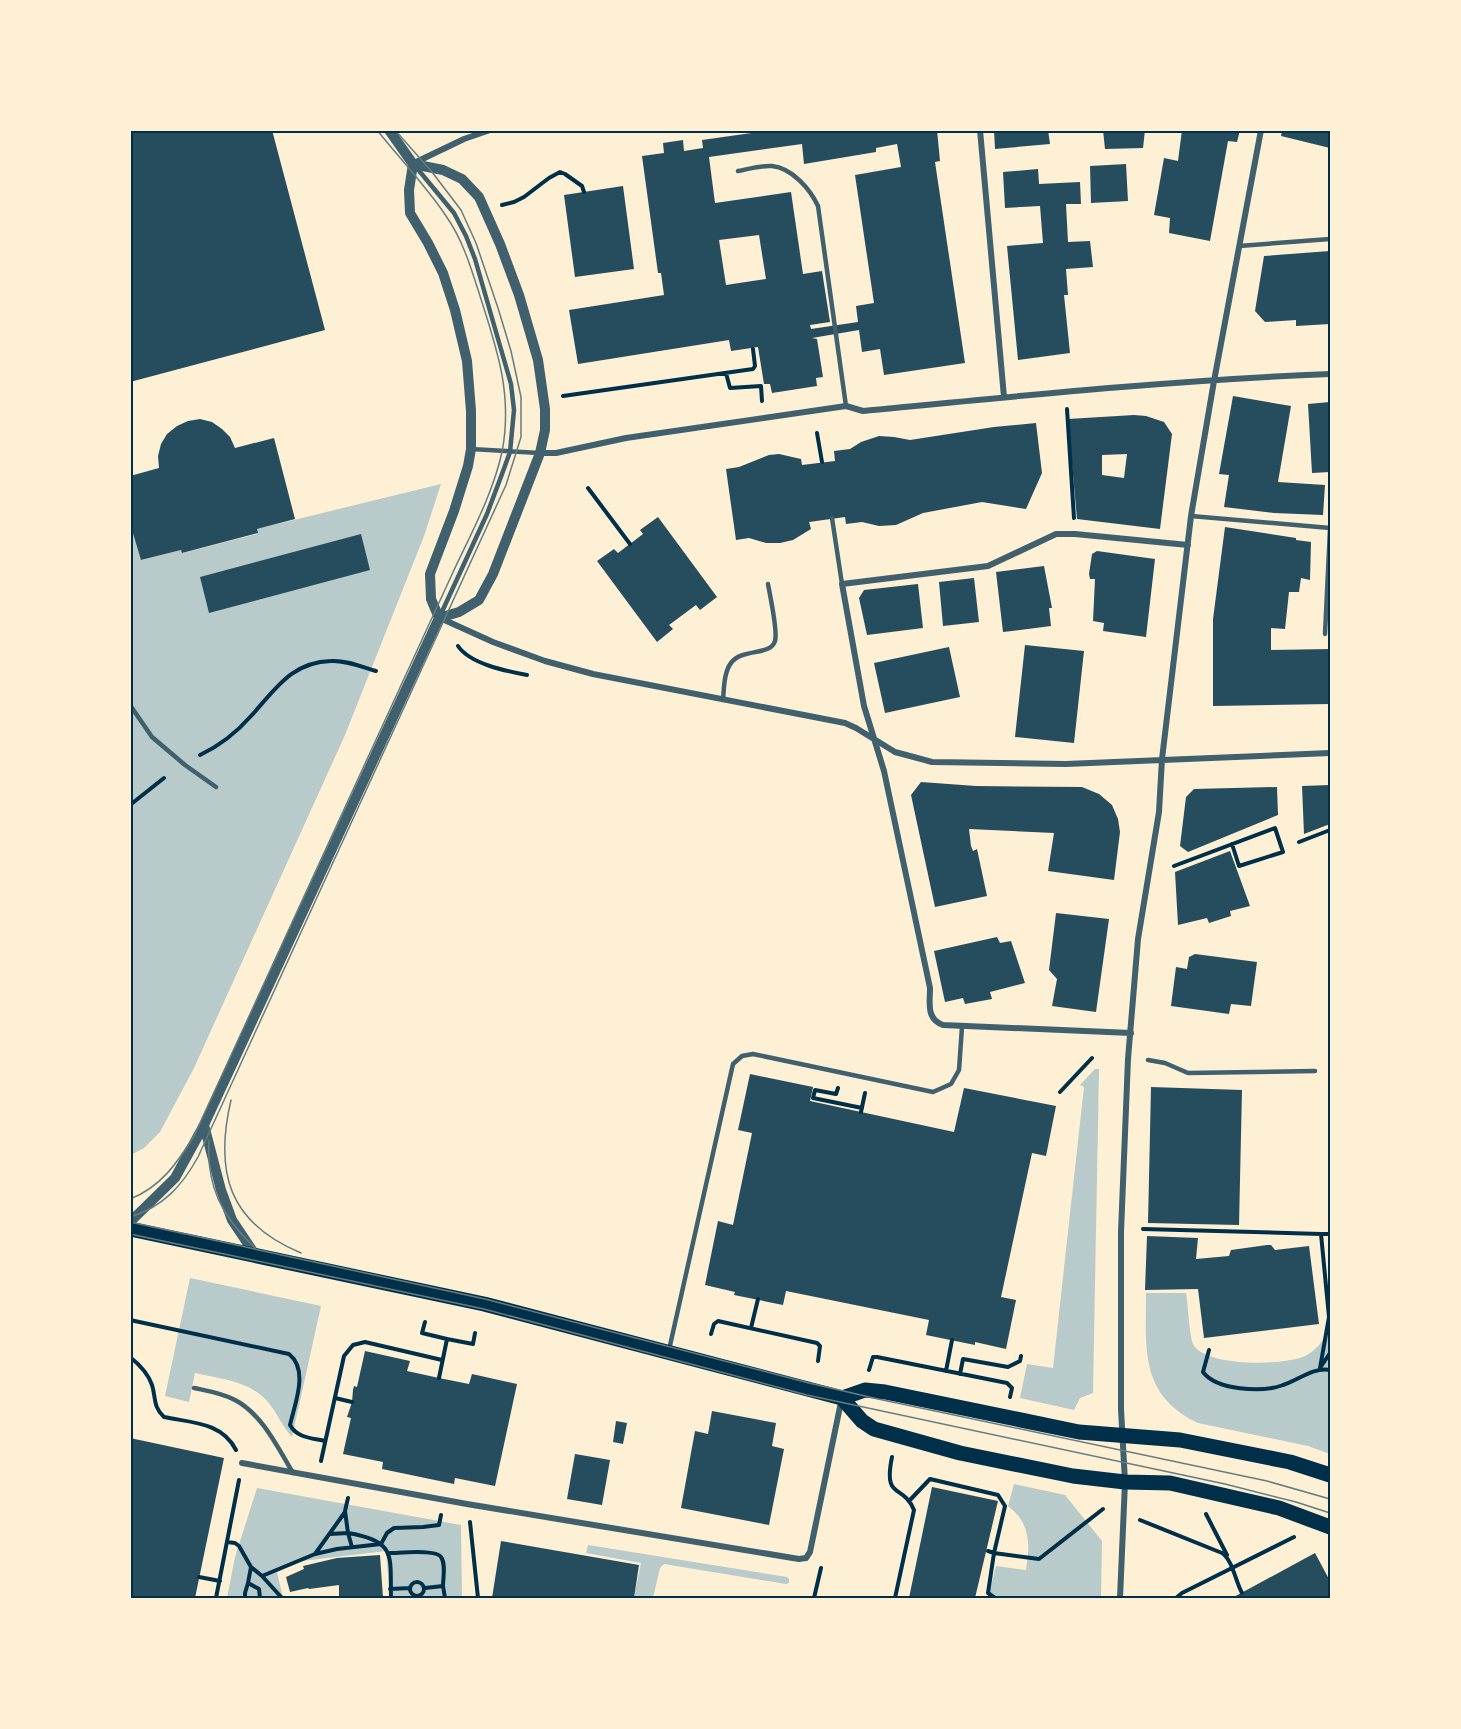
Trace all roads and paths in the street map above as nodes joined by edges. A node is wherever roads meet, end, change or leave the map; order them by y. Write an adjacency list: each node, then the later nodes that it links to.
1 (389, 130): 5 (street)
2 (490, 130): 5 (street)
3 (980, 130): 16 (street)
4 (1261, 130): 10 (street)
5 (413, 164): 21 (street); 22 (lane); 23 (street)
6 (738, 171): 18 (lane)
7 (584, 192): 8 (path)
8 (498, 206)
9 (1330, 239): 10 (lane)
10 (1239, 246): 14 (street)
11 (753, 350): 12 (path)
12 (726, 373): 15 (path); 17 (path)
13 (1330, 374): 14 (street)
14 (1214, 381): 16 (street); 26 (street)
15 (560, 397)
16 (1004, 397): 18 (street)
17 (762, 401)
18 (846, 406): 23 (street)
19 (1067, 408): 29 (path)
20 (817, 433): 24 (path)
21 (471, 449): 22 (lane); 34 (street)
22 (510, 452): 23 (lane); 34 (lane)
23 (540, 453): 34 (street)
24 (822, 462)
25 (588, 488): 30 (path)
26 (1191, 516): 28 (lane); 31 (street)
27 (832, 518): 33 (lane)
28 (1330, 528): 35 (lane)
29 (1075, 534): 31 (street); 33 (street)
30 (630, 544)
31 (1188, 545): 42 (street)
32 (768, 584): 37 (lane)
33 (842, 584): 39 (street)
34 (439, 618): 37 (street); 58 (street)
35 (1325, 634)
36 (376, 671): 41 (path)
37 (723, 700): 39 (street)
38 (130, 705): 44 (lane)
39 (874, 738): 42 (street); 50 (street)
40 (1330, 753): 42 (street)
41 (200, 755)
42 (1162, 759): 51 (street)
43 (164, 778): 45 (path)
44 (216, 787)
45 (130, 805)
46 (1330, 830): 47 (path)
47 (1299, 842)
48 (1232, 844): 48 (path); 49 (path)
49 (1174, 866)
50 (962, 1027): 51 (street); 74 (lane)
51 (1131, 1033): 91 (street)
52 (1092, 1058): 56 (path)
53 (1148, 1060): 54 (lane)
54 (1315, 1071)
55 (838, 1085): 57 (path)
56 (1060, 1092)
57 (864, 1097)
58 (204, 1125): 59 (street); 64 (street)
59 (130, 1222)
60 (130, 1229): 64 (main road)
61 (1143, 1229): 62 (path)
62 (1321, 1234): 63 (path); 80 (path)
63 (1330, 1234)
64 (255, 1256): 74 (main road)
65 (758, 1299): 68 (path)
66 (130, 1320): 92 (path)
67 (425, 1322): 71 (path)
68 (751, 1328): 70 (path); 79 (path)
69 (475, 1333): 71 (path)
70 (711, 1334)
71 (447, 1339): 78 (path)
72 (952, 1340): 82 (path)
73 (1209, 1350): 80 (path)
74 (669, 1352): 88 (main road)
75 (1330, 1353): 80 (path)
76 (1021, 1356): 84 (path)
77 (130, 1357): 94 (path)
78 (442, 1360): 85 (path); 87 (path)
79 (818, 1361)
80 (1320, 1368): 81 (path)
81 (1330, 1370)
82 (946, 1371): 83 (path); 84 (path)
83 (868, 1373)
84 (960, 1374): 90 (path)
85 (439, 1378)
86 (194, 1388): 95 (lane)
87 (335, 1398): 89 (path); 92 (path)
88 (842, 1398): 91 (main road); 99 (main road); 103 (street)
89 (352, 1402)
90 (1009, 1404)
91 (1121, 1436): 96 (main road); 99 (street)
92 (325, 1441): 97 (path)
93 (894, 1447): 102 (path)
94 (242, 1463): 95 (street)
95 (293, 1473): 97 (street)
96 (1330, 1475)
97 (318, 1477): 98 (street)
98 (351, 1482): 101 (street); 106 (path)
99 (1125, 1482): 108 (main road); 142 (street)
100 (236, 1496): 112 (path)
101 (444, 1499): 103 (street); 113 (path)
102 (909, 1501): 117 (path); 140 (path)
103 (467, 1504): 138 (path)
104 (1203, 1508): 119 (path)
105 (1102, 1509): 117 (path)
106 (345, 1511): 109 (path); 110 (path)
107 (1140, 1520): 119 (path)
108 (1330, 1527)
109 (348, 1533): 110 (path); 113 (path); 114 (path)
110 (329, 1534): 118 (path)
111 (1295, 1536): 121 (path)
112 (227, 1542): 120 (path); 124 (path)
113 (381, 1544): 114 (path); 116 (path)
114 (352, 1547): 118 (path)
115 (988, 1551): 117 (path)
116 (389, 1553): 126 (path); 130 (path)
117 (994, 1553): 141 (path)
118 (315, 1554): 122 (path)
119 (1229, 1558): 121 (path)
120 (251, 1567): 122 (path); 125 (path)
121 (1231, 1568): 131 (path); 143 (path)
122 (262, 1576): 135 (path)
123 (199, 1577): 124 (path)
124 (220, 1581): 132 (path)
125 (248, 1583): 133 (path); 134 (path)
126 (443, 1586): 129 (path); 137 (path)
127 (817, 1587): 139 (path)
128 (410, 1588): 129 (path); 129 (path); 130 (path)
129 (425, 1588)
130 (390, 1589): 136 (path)
131 (1242, 1593)
132 (216, 1599)
133 (245, 1599)
134 (260, 1599)
135 (282, 1599)
136 (391, 1599)
137 (445, 1599)
138 (478, 1599)
139 (814, 1599)
140 (895, 1599)
141 (995, 1599)
142 (1120, 1599)
143 (1176, 1599)

